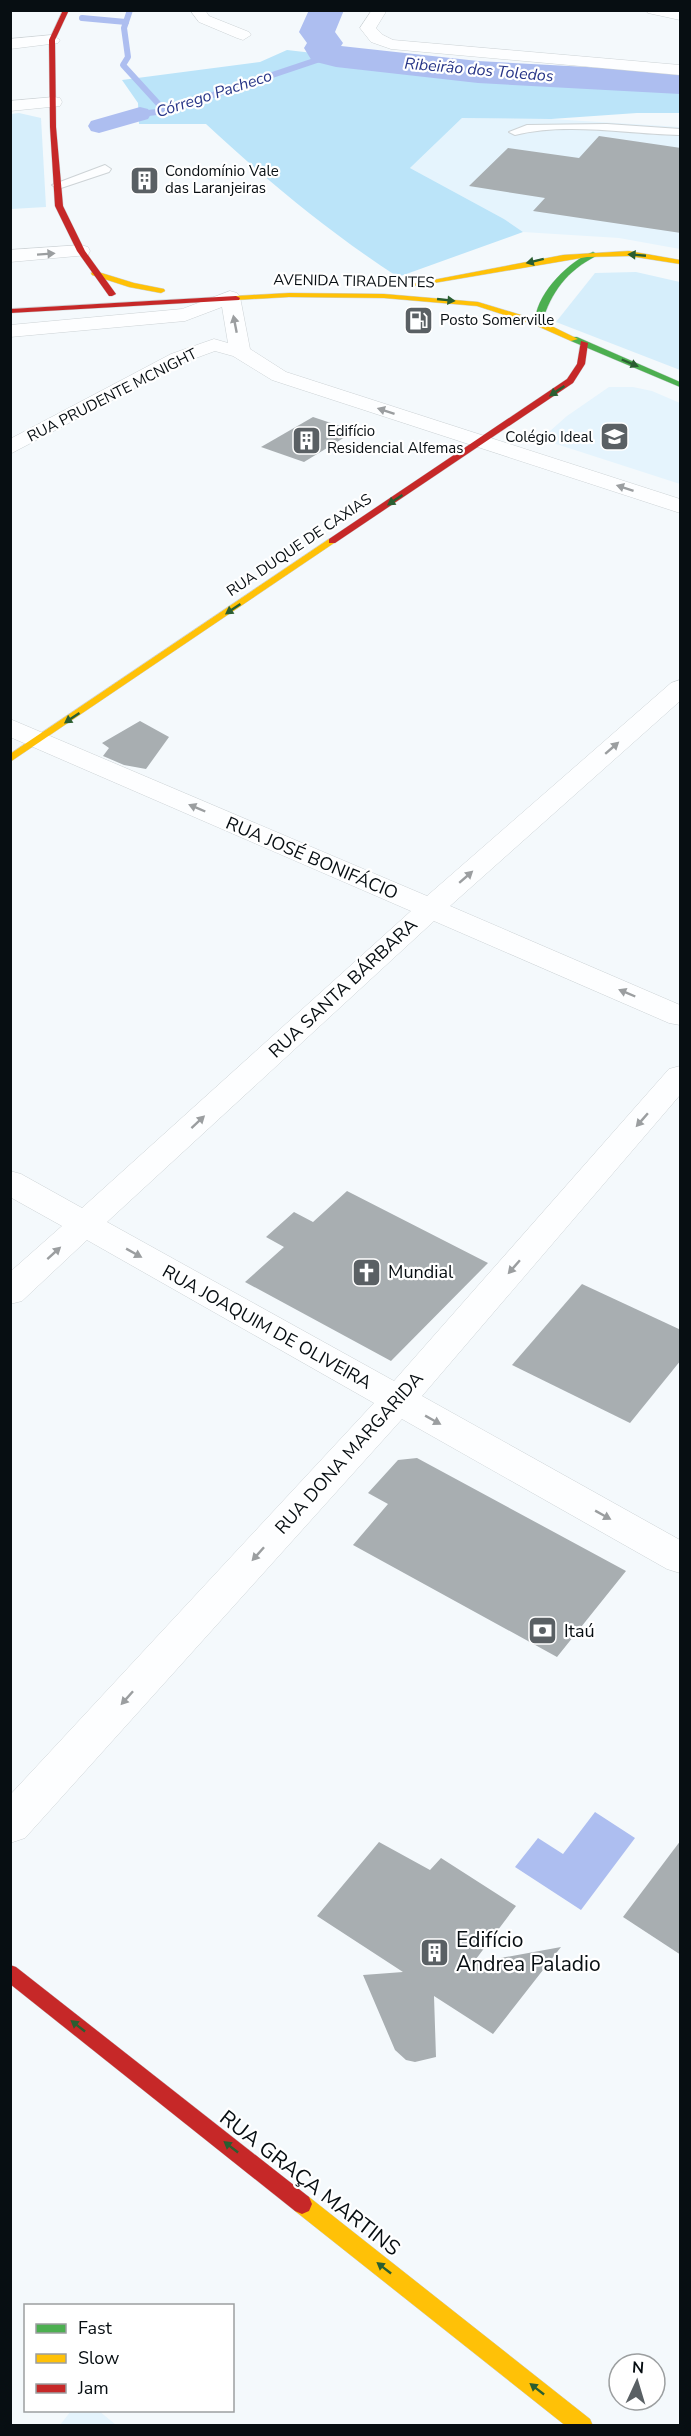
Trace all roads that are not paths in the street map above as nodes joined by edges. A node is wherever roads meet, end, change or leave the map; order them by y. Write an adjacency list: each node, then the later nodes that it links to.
1 (66, 10): 7 (main road)
2 (197, 10): 6 (street)
3 (380, 10): 9 (street)
4 (653, 10): 5 (street)
5 (681, 16)
6 (243, 35)
7 (52, 40): 8 (street); 10 (main road)
8 (10, 44)
9 (681, 70)
10 (54, 102): 11 (street); 15 (main road)
11 (10, 106)
12 (515, 132): 13 (lane)
13 (681, 132)
14 (105, 169): 15 (lane)
15 (58, 185): 16 (main road)
16 (81, 251): 18 (street, one-way to 16); 20 (main road)
17 (593, 254): 19 (main road, AVENIDA TIRADENTES, one-way to 17); 21 (main road, AVENIDA TIRADENTES, one-way to 21); 32 (main road)
18 (10, 256)
19 (681, 262)
20 (95, 273): 23 (main road); 24 (main road)
21 (473, 277): 22 (main road); 23 (main road, AVENIDA TIRADENTES)
22 (508, 282)
23 (161, 291): 24 (main road, AVENIDA TIRADENTES)
24 (112, 294): 27 (main road, AVENIDA TIRADENTES); 28 (main road)
25 (230, 297): 28 (main road, AVENIDA TIRADENTES); 29 (main road, AVENIDA TIRADENTES, one-way to 29); 31 (street); 36 (street, one-way to 25)
26 (508, 300): 29 (main road)
27 (10, 301)
28 (141, 303): 30 (main road, AVENIDA TIRADENTES)
29 (478, 304): 32 (main road, AVENIDA TIRADENTES)
30 (10, 311)
31 (185, 315): 33 (street); 35 (street)
32 (538, 323): 34 (main road, AVENIDA TIRADENTES)
33 (10, 330)
34 (584, 343): 37 (main road, AVENIDA TIRADENTES, one-way to 37); 38 (main road, RUA DUQUE DE CAXIAS, one-way to 38)
35 (214, 345): 36 (street); 39 (street, RUA PRUDENTE MCNIGHT)
36 (240, 352): 38 (street, one-way to 36)
37 (681, 385)
38 (482, 441): 40 (street, one-way to 38); 43 (main road, RUA DUQUE DE CAXIAS, one-way to 43)
39 (10, 448)
40 (681, 506)
41 (681, 688): 45 (street, RUA SANTA BÁRBARA, one-way to 41)
42 (10, 727): 43 (street, RUA JOSÉ BONIFÁCIO)
43 (40, 740): 44 (main road, RUA DUQUE DE CAXIAS); 45 (street, RUA JOSÉ BONIFÁCIO, one-way to 43)
44 (10, 759)
45 (430, 909): 46 (street, RUA JOSÉ BONIFÁCIO, one-way to 45); 49 (street, RUA SANTA BÁRBARA, one-way to 45)
46 (681, 1016)
47 (681, 1076): 51 (street, RUA DONA MARGARIDA, one-way to 51)
48 (10, 1182): 49 (street, RUA JOAQUIM DE OLIVEIRA)
49 (85, 1225): 50 (street, RUA SANTA BÁRBARA, one-way to 49); 51 (street, RUA JOAQUIM DE OLIVEIRA, one-way to 51)
50 (10, 1292)
51 (398, 1400): 52 (street, RUA JOAQUIM DE OLIVEIRA, one-way to 52); 53 (street, RUA DONA MARGARIDA, one-way to 53)
52 (681, 1558)
53 (10, 1825)
54 (10, 1973): 55 (main road, RUA GRAÇA MARTINS, one-way to 54)
55 (583, 2426)

